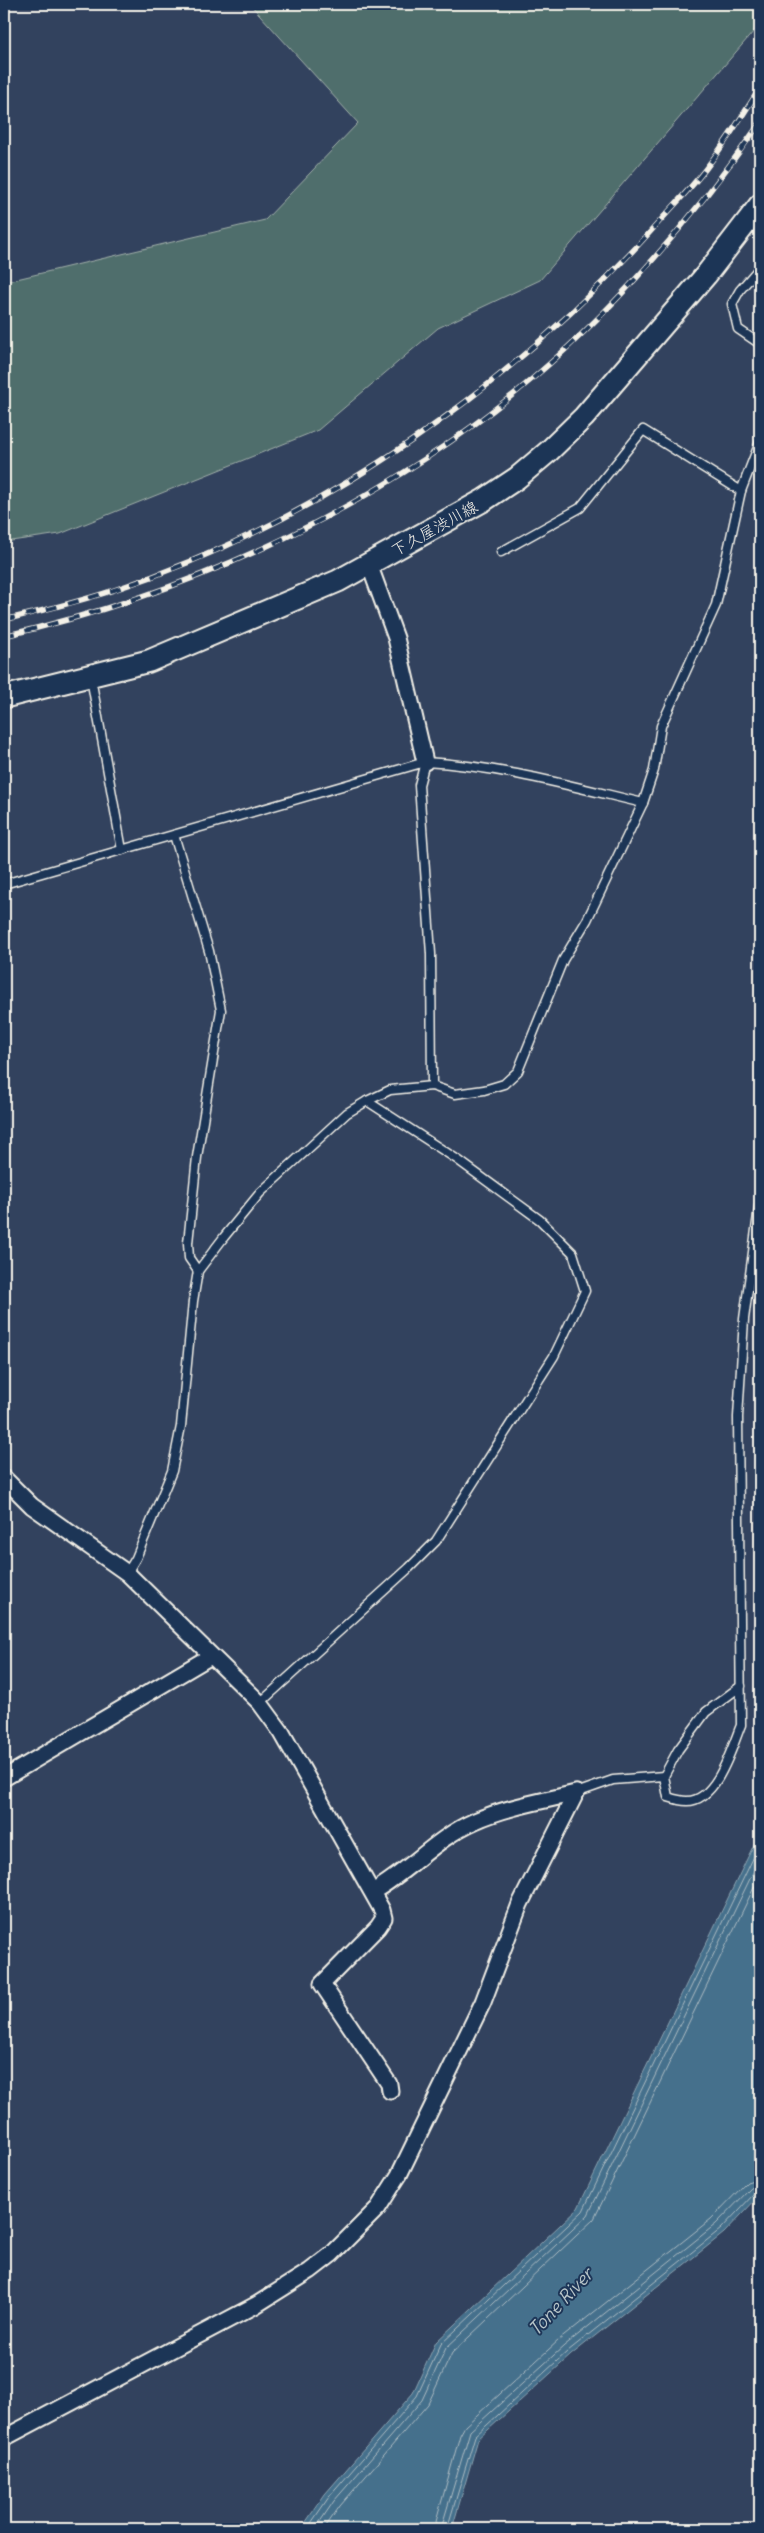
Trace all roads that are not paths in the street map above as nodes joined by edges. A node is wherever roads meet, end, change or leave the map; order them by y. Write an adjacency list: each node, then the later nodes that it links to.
1 (760, 205): 7 (main road, 下久屋渋川線)
2 (760, 267): 3 (lane)
3 (760, 344)
4 (760, 442): 5 (lane)
5 (741, 491): 6 (lane); 11 (lane)
6 (501, 552)
7 (369, 564): 8 (main road, 下久屋渋川線); 10 (street)
8 (90, 675): 9 (main road, 下久屋渋川線); 13 (lane)
9 (4, 697)
10 (425, 762): 11 (lane); 12 (lane); 15 (lane)
11 (643, 803): 15 (lane)
12 (174, 835): 13 (lane); 18 (lane)
13 (122, 850): 14 (lane)
14 (4, 884)
15 (432, 1086): 16 (lane)
16 (367, 1101): 18 (lane); 23 (lane)
17 (760, 1200): 22 (lane)
18 (198, 1271): 20 (lane)
19 (4, 1478): 20 (street)
20 (127, 1573): 21 (street)
21 (211, 1656): 23 (street); 25 (street)
22 (741, 1686): 24 (lane); 24 (lane)
23 (260, 1703): 27 (street)
24 (664, 1776): 26 (lane)
25 (4, 1778)
26 (576, 1793): 27 (street); 29 (street)
27 (374, 1891): 28 (street)
28 (390, 2091)
29 (4, 2438)

